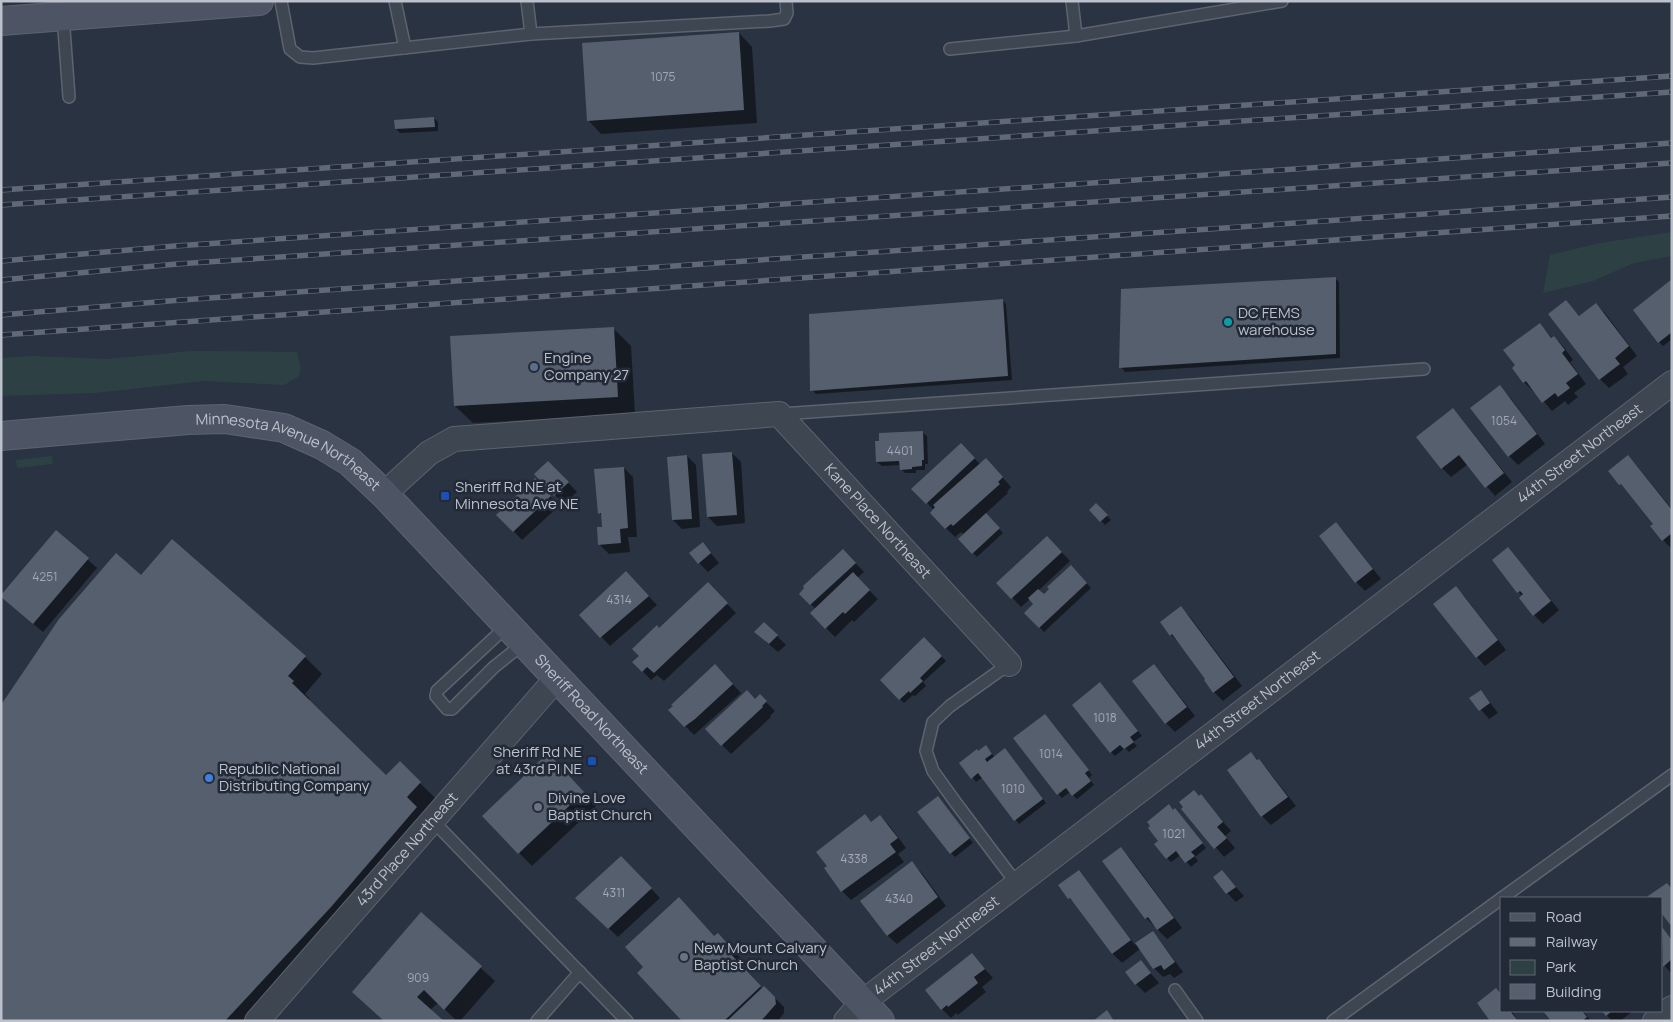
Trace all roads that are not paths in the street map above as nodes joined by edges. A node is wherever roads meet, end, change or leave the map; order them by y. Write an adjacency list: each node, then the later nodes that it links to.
1 (259, 1): 8 (main road)
2 (280, 1): 12 (lane)
3 (396, 1): 12 (lane)
4 (527, 1): 10 (lane)
5 (786, 1): 10 (lane)
6 (1072, 1): 11 (lane)
7 (1282, 1): 11 (lane)
8 (63, 16): 9 (main road); 14 (lane)
9 (1, 21)
10 (532, 34): 12 (lane)
11 (1076, 36): 13 (lane)
12 (405, 48)
13 (950, 49)
14 (68, 97)
15 (1424, 369): 17 (lane)
16 (1672, 383): 25 (street, 44th Street Northeast)
17 (779, 414): 19 (street, Minnesota Avenue Northeast); 21 (street, Kane Place Northeast)
18 (1, 436): 19 (main road, Minnesota Avenue Northeast)
19 (384, 494): 20 (main road, Sheriff Road Northeast)
20 (515, 634): 20 (lane); 22 (main road, Sheriff Road Northeast)
21 (1009, 664): 25 (lane)
22 (557, 678): 24 (street, 43rd Place Northeast); 31 (main road, Sheriff Road Northeast)
23 (1672, 775): 26 (lane)
24 (432, 820): 28 (lane); 32 (street, 43rd Place Northeast)
25 (1017, 884): 31 (street, 44th Street Northeast)
26 (1503, 897)
27 (1500, 899): 36 (lane)
28 (580, 972): 33 (lane); 34 (lane)
29 (1175, 990): 35 (lane)
30 (1672, 1008): 37 (street)
31 (863, 1014)
32 (257, 1021)
33 (537, 1021)
34 (627, 1021)
35 (1197, 1021)
36 (1333, 1021)
37 (1656, 1021)

